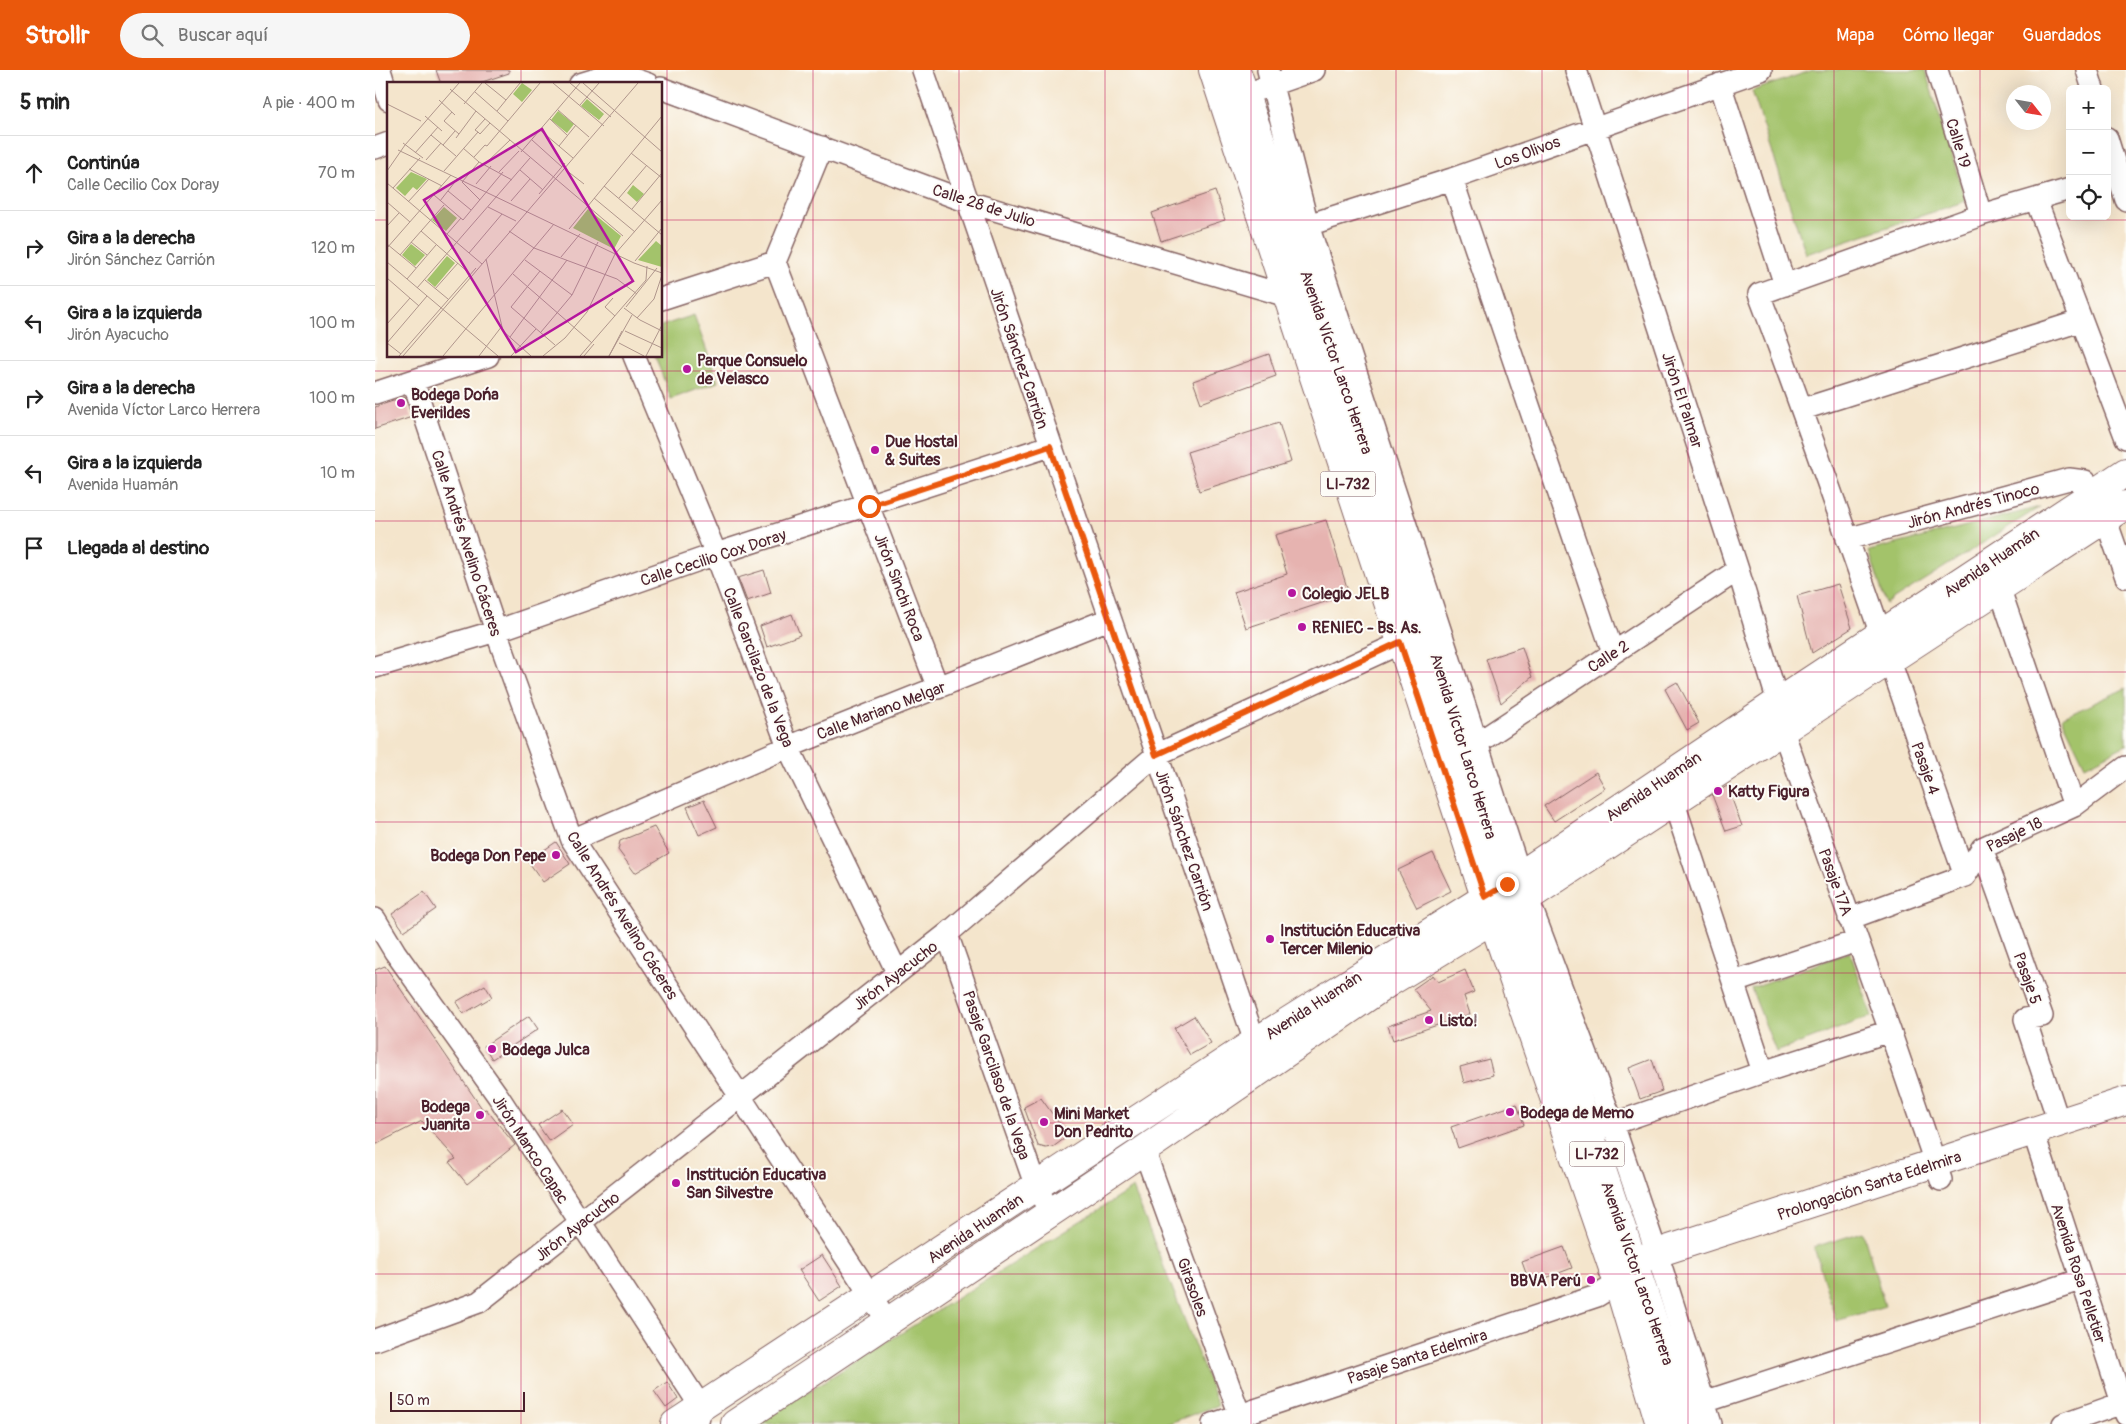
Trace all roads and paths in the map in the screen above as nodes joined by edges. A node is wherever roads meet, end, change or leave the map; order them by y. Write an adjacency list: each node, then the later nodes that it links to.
1 (380, 70): 18 (street)
2 (654, 70): 13 (street)
3 (923, 70): 26 (street, Jirón Sánchez Carrión)
4 (1213, 70): 31 (main road, Avenida Víctor Larco Herrera / LI-732)
5 (1314, 70): 10 (street)
6 (1576, 70): 19 (street, Jirón El Palmar)
7 (1761, 70): 15 (street, Los Olivos)
8 (1937, 70): 27 (street, Calle 19)
9 (2087, 70): 16 (street)
10 (1270, 77): 14 (street); 28 (street, Avenida Víctor Larco Herrera)
11 (587, 82): 12 (street)
12 (643, 82)
13 (659, 82)
14 (1240, 82): 28 (main road, Avenida Víctor Larco Herrera / LI-732)
15 (1720, 84): 19 (street, Los Olivos); 30 (street)
16 (2092, 85)
17 (663, 89): 20 (street, Calle 28 de Julio)
18 (387, 93)
19 (1594, 128): 22 (street, Los Olivos); 47 (street, Jirón El Palmar)
20 (822, 147): 26 (street, Calle 28 de Julio); 29 (street)
21 (2112, 175): 25 (street)
22 (1452, 179): 28 (street, Los Olivos); 55 (street)
23 (2066, 190): 24 (street)
24 (2036, 200): 27 (street); 33 (street)
25 (2126, 200)
26 (967, 202): 31 (street, Calle 28 de Julio); 40 (street, Jirón Sánchez Carrión)
27 (1981, 215): 30 (street)
28 (1301, 229): 31 (main road, Avenida Víctor Larco Herrera / LI-732); 61 (street, Avenida Víctor Larco Herrera)
29 (775, 262): 32 (street); 43 (street, Jirón Sinchi Roca)
30 (1785, 285): 38 (street, Pasaje 4)
31 (1300, 292): 52 (main road, Avenida Víctor Larco Herrera / LI-732); 54 (main road, Avenida Víctor Larco Herrera / LI-732)
32 (663, 298)
33 (2080, 321): 38 (street); 39 (street)
34 (635, 358): 46 (street, Calle Garcilazo de la Vega)
35 (467, 360): 36 (street)
36 (413, 381): 37 (street); 51 (street, Calle Andrés Avelino Cáceres)
37 (375, 393)
38 (1803, 410): 45 (street, Pasaje 4)
39 (2126, 438)
40 (1050, 446): 43 (street, Calle Cecilio Cox Doray); 50 (street, Jirón Sánchez Carrión)
41 (2126, 472): 42 (main road, Avenida Huamán)
42 (2096, 492): 44 (street); 45 (street, Jirón Andrés Tinoco); 53 (main road, Avenida Huamán)
43 (869, 506): 46 (street, Calle Cecilio Cox Doray); 58 (street, Jirón Sinchi Roca)
44 (2115, 512): 48 (street); 49 (main road, Avenida Huamán)
45 (1847, 539): 53 (street, Pasaje 4)
46 (715, 554): 51 (street, Calle Cecilio Cox Doray); 62 (street, Calle Garcilazo de la Vega)
47 (1738, 570): 55 (street, Calle 2); 59 (street, Jirón El Palmar)
48 (2126, 578)
49 (1999, 587): 56 (main road, Avenida Huamán); 66 (street)
50 (1109, 619): 58 (street, Calle Mariano Melgar); 63 (street, Jirón Sánchez Carrión)
51 (496, 631): 57 (street, Calle Cecilio Cox Doray); 67 (street, Calle Andrés Avelino Cáceres)
52 (1427, 631): 54 (street, Jirón Ayacucho); 70 (main road, Avenida Víctor Larco Herrera / LI-732)
53 (1881, 635): 56 (street, Pasaje 4); 59 (main road, Avenida Huamán)
54 (1400, 642): 63 (street, Jirón Ayacucho); 70 (main road, Avenida Víctor Larco Herrera / LI-732)
55 (1613, 653): 61 (street, Calle 2)
56 (1888, 661): 60 (main road, Avenida Huamán); 69 (street, Pasaje 4)
57 (375, 667)
58 (939, 688): 62 (street, Calle Mariano Melgar)
59 (1778, 702): 60 (street, Jirón El Palmar); 70 (main road, Avenida Huamán)
60 (1783, 732): 65 (main road, Avenida Huamán); 72 (street, Pasaje 17A)
61 (1479, 742): 70 (street, Avenida Víctor Larco Herrera)
62 (788, 747): 67 (street, Calle Mariano Melgar); 75 (street, Calle Garcilazo de la Vega)
63 (1156, 755): 73 (street, Jirón Ayacucho); 78 (street, Jirón Sánchez Carrión)
64 (2124, 774): 66 (street, Pasaje 18)
65 (1675, 803): 70 (main road, Avenida Huamán); 76 (street)
66 (2074, 806): 68 (street, Pasaje 18)
67 (572, 840): 81 (street, Calle Andrés Avelino Cáceres)
68 (1982, 848): 69 (street, Pasaje 18); 84 (street, Pasaje 5)
69 (1965, 876): 72 (street)
70 (1508, 896): 78 (main road, Avenida Huamán); 80 (main road, Avenida Víctor Larco Herrera / LI-732); 85 (street, Avenida Víctor Larco Herrera)
71 (375, 919): 91 (street, Jirón Manco Capac)
72 (1849, 919): 74 (street, Pasaje 17A)
73 (947, 934): 75 (street, Jirón Ayacucho); 89 (street, Pasaje Garcilaso de la Vega)
74 (1857, 941): 76 (street); 77 (street, Pasaje 17A)
75 (897, 972): 81 (street, Jirón Ayacucho)
76 (1734, 982): 79 (street)
77 (1890, 1031): 79 (street); 88 (street, Pasaje 17A)
78 (1265, 1051): 87 (main road, Avenida Huamán); 89 (main road, Avenida Huamán)
79 (1763, 1072): 85 (street)
80 (1564, 1093): 85 (main road, Avenida Víctor Larco Herrera / LI-732); 92 (main road, Avenida Víctor Larco Herrera / LI-732)
81 (740, 1099): 91 (street, Jirón Ayacucho); 94 (street, Calle Andrés Avelino Cáceres)
82 (2126, 1101): 84 (main road, Prolongación Santa Edelmira)
83 (2126, 1120): 86 (main road, Prolongación Santa Edelmira)
84 (2059, 1123): 86 (main road, Prolongación Santa Edelmira)
85 (1601, 1128): 92 (main road, Avenida Víctor Larco Herrera / LI-732)
86 (2036, 1140): 88 (main road, Prolongación Santa Edelmira); 93 (street, Avenida Rosa Pelletier)
87 (1144, 1150): 90 (main road, Avenida Huamán); 100 (street, Girasoles)
88 (1938, 1172): 92 (main road, Prolongación Santa Edelmira)
89 (1036, 1187): 90 (street, Pasaje Garcilaso de la Vega); 94 (main road, Avenida Huamán)
90 (1051, 1213): 95 (main road, Avenida Huamán)
91 (579, 1224): 96 (street, Jirón Ayacucho); 99 (street, Jirón Manco Capac)
92 (1638, 1269): 97 (street, Avenida Víctor Larco Herrera); 100 (street, Pasaje Santa Edelmira); 101 (main road, Avenida Víctor Larco Herrera / LI-732); 105 (main road, Avenida Víctor Larco Herrera / LI-732)
93 (2080, 1280): 97 (street); 98 (street, Avenida Rosa Pelletier)
94 (872, 1296): 95 (street, Calle Andrés Avelino Cáceres); 99 (main road, Avenida Huamán)
95 (888, 1322): 103 (main road, Avenida Huamán)
96 (375, 1340)
97 (1704, 1402): 106 (street, Avenida Víctor Larco Herrera)
98 (2124, 1409): 107 (street)
99 (700, 1416): 102 (main road, Avenida Huamán)
100 (1241, 1419): 104 (street, Pasaje Santa Edelmira)
101 (1658, 1423)
102 (675, 1424)
103 (735, 1424)
104 (1213, 1424)
105 (1688, 1424)
106 (1711, 1424)
107 (2063, 1424)

